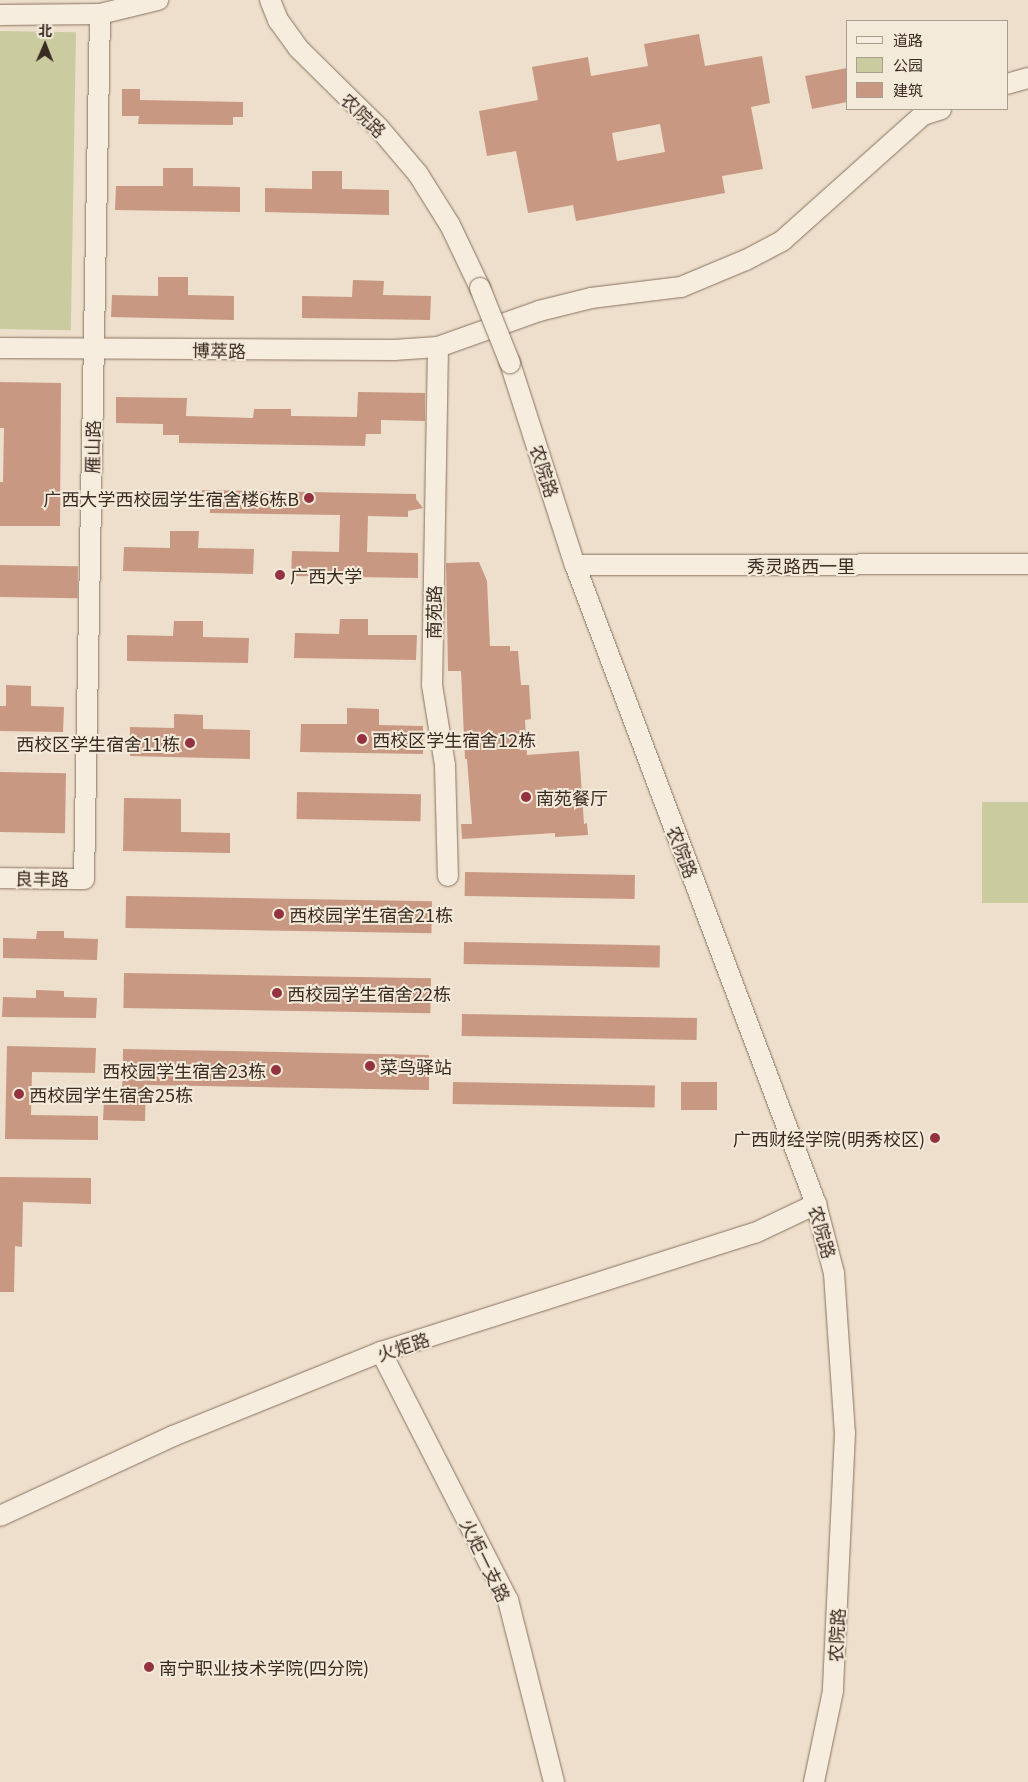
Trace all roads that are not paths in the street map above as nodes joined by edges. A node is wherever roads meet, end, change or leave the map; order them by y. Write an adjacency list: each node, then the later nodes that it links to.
1 (158, 0): 3 (street)
2 (270, 0): 12 (street, 农院路, bridge)
3 (100, 14): 4 (street); 10 (street, 雁山路)
4 (0, 15)
5 (1028, 78): 6 (street)
6 (1008, 84)
7 (938, 110): 8 (street, 博萃路)
8 (438, 347): 10 (street, 博萃路); 13 (street, 南苑路)
9 (0, 348): 10 (street, 博萃路)
10 (94, 349): 15 (street, 雁山路)
11 (1028, 564): 12 (street, 秀灵路西一里)
12 (575, 565): 16 (street, 农院路)
13 (448, 876)
14 (0, 878): 15 (street, 良丰路)
15 (84, 879)
16 (816, 1204): 17 (street, 火炬路); 20 (street, 农院路)
17 (381, 1352): 18 (street, 火炬路); 19 (street, 火炬一支路)
18 (0, 1516)
19 (554, 1782)
20 (814, 1782)

